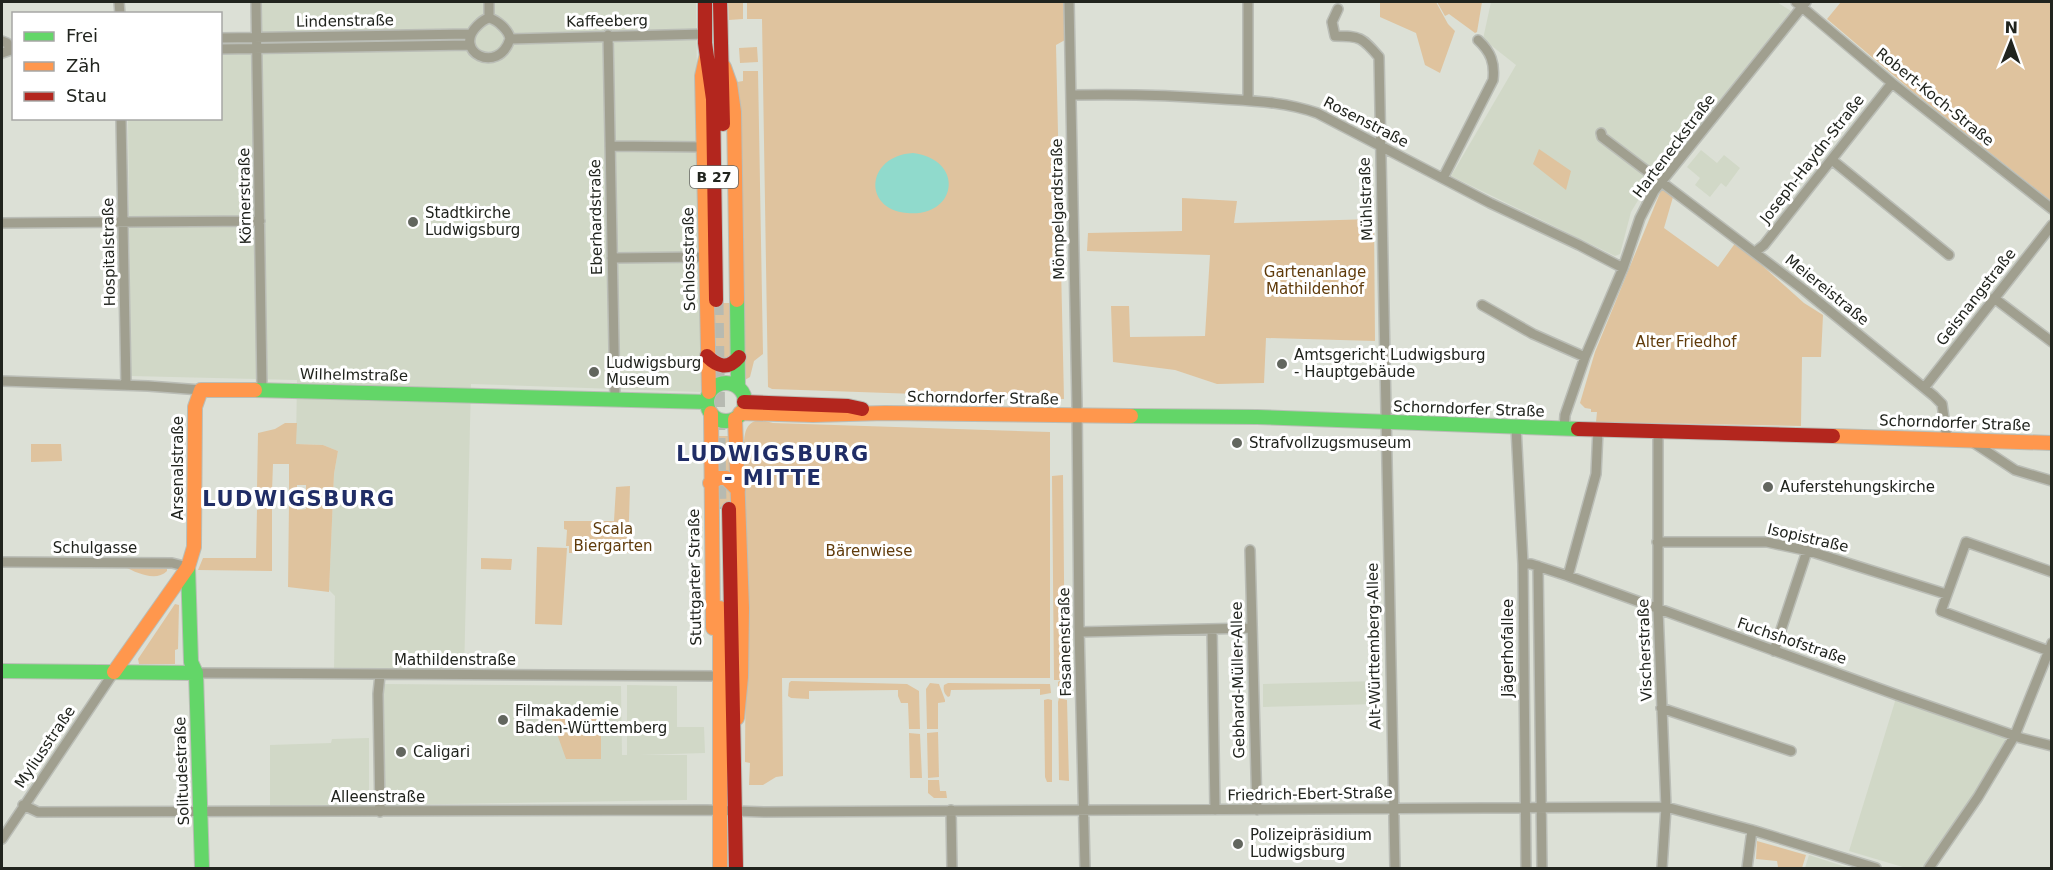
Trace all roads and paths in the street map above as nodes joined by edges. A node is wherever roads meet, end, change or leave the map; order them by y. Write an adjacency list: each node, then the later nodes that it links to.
1 (256, 2): 14 (street, Körnerstraße)
2 (489, 2): 9 (street)
3 (705, 2): 11 (main road, Schlossstraße / B 27)
4 (720, 2): 24 (main road, Schlossstraße / B 27)
5 (1069, 2): 26 (street, Mömpelgardstraße)
6 (1248, 2): 27 (street)
7 (1802, 3): 25 (street, Robert-Koch-Straße); 35 (street, Harteneckstraße)
8 (1338, 9): 31 (street, Mühlstraße)
9 (489, 18): 10 (street); 15 (street)
10 (470, 34): 14 (street, Lindenstraße); 18 (street)
11 (705, 34): 12 (street, Kaffeeberg); 23 (main road, Schlossstraße / B 27)
12 (608, 35): 15 (street, Kaffeeberg); 30 (street, Eberhardstraße)
13 (222, 38): 14 (street, Lindenstraße)
14 (255, 38): 19 (street, Körnerstraße)
15 (510, 39): 18 (street)
16 (1478, 40): 34 (street)
17 (2, 41): 20 (street)
18 (470, 45): 19 (street, Lindenstraße)
19 (256, 48): 21 (street, Lindenstraße); 37 (street, Körnerstraße)
20 (12, 49): 22 (street)
21 (222, 49)
22 (2, 53)
23 (707, 53): 24 (main road, Schlossstraße / B 27); 32 (main road, Schlossstraße)
24 (723, 63): 50 (main road, Schlossstraße)
25 (1892, 83): 33 (street, Joseph-Haydn-Straße); 36 (street, Robert-Koch-Straße)
26 (1071, 95): 27 (street, Rosenstraße); 61 (street, Mömpelgardstraße)
27 (1248, 100): 31 (street, Rosenstraße)
28 (121, 120): 38 (street, Hospitalstraße)
29 (1601, 133): 35 (street, Meiereistraße)
30 (610, 146): 32 (street); 44 (street, Eberhardstraße)
31 (1380, 146): 34 (street, Rosenstraße); 62 (street, Mühlstraße)
32 (704, 147): 43 (main road, Schlossstraße)
33 (1832, 160): 41 (street, Joseph-Haydn-Straße); 42 (street)
34 (1443, 178): 45 (street, Rosenstraße)
35 (1662, 183): 41 (street, Meiereistraße); 45 (street, Harteneckstraße)
36 (2052, 209)
37 (260, 221): 38 (street); 56 (street, Körnerstraße)
38 (123, 222): 39 (street); 53 (street, Hospitalstraße)
39 (2, 223)
40 (2052, 225): 46 (street, Geisnangstraße)
41 (1755, 252): 55 (street, Meiereistraße)
42 (1949, 255)
43 (705, 257): 44 (street); 49 (main road, Schlossstraße)
44 (612, 258): 58 (street, Eberhardstraße)
45 (1623, 268): 51 (street, Harteneckstraße)
46 (1994, 298): 48 (street); 55 (street, Geisnangstraße)
47 (1482, 305): 51 (street)
48 (2052, 342)
49 (707, 356): 50 (main road); 59 (main road, Schlossstraße)
50 (739, 357): 54 (main road, Schlossstraße)
51 (1585, 357): 64 (street, Harteneckstraße)
52 (2, 381): 53 (street, Wilhelmstraße)
53 (126, 385): 57 (street, Wilhelmstraße)
54 (738, 387): 59 (main road); 60 (main road)
55 (1924, 388): 67 (street, Meiereistraße)
56 (262, 389): 57 (main road, Wilhelmstraße); 58 (main road, Wilhelmstraße)
57 (201, 390): 79 (main road, Arsenalstraße)
58 (615, 399): 59 (main road, Wilhelmstraße)
59 (709, 403): 60 (main road); 71 (main road, Stuttgarter Straße)
60 (740, 411): 61 (main road, Schorndorfer Straße); 72 (main road, Stuttgarter Straße)
61 (1077, 415): 62 (main road, Schorndorfer Straße); 88 (street, Fasanenstraße)
62 (1388, 422): 63 (main road, Schorndorfer Straße); 106 (street, Alt-Württemberg-Allee)
63 (1516, 428): 64 (main road, Schorndorfer Straße); 77 (street, Jägerhofallee)
64 (1564, 429): 65 (main road, Schorndorfer Straße)
65 (1598, 430): 66 (main road, Schorndorfer Straße); 81 (street)
66 (1658, 431): 67 (main road, Schorndorfer Straße); 73 (street, Vischerstraße)
67 (1947, 439): 68 (main road, Schorndorfer Straße)
68 (1968, 440): 69 (main road, Schorndorfer Straße); 70 (street)
69 (2052, 443)
70 (2052, 481)
71 (710, 483): 72 (main road); 95 (main road, Stuttgarter Straße)
72 (738, 490): 99 (main road, Stuttgarter Straße)
73 (1658, 542): 75 (street, Isopistraße); 85 (street, Vischerstraße)
74 (1250, 550): 86 (street, Gebhard-Müller-Allee)
75 (1808, 551): 84 (street, Isopistraße); 90 (street)
76 (2, 562): 79 (street, Schulgasse)
77 (1523, 564): 78 (street, Fuchshofstraße); 103 (street, Jägerhofallee)
78 (1538, 566): 81 (street, Fuchshofstraße); 104 (street, Jägerhofallee)
79 (188, 567): 82 (main road); 83 (main road, Solitudestraße)
80 (2052, 572): 84 (street)
81 (1568, 576): 85 (street, Fuchshofstraße)
82 (174, 586): 83 (main road); 92 (main road)
83 (190, 588): 93 (main road, Solitudestraße)
84 (1946, 594): 89 (street)
85 (1658, 610): 90 (street, Fuchshofstraße); 96 (street, Vischerstraße)
86 (1252, 628): 87 (street); 111 (street, Gebhard-Müller-Allee)
87 (1212, 629): 88 (street); 110 (street)
88 (1079, 632): 109 (street, Fasanenstraße)
89 (2050, 647): 97 (street)
90 (1774, 651): 97 (street, Fuchshofstraße)
91 (2, 671): 92 (main road)
92 (114, 672): 93 (main road); 102 (street, Myliusstraße)
93 (196, 674): 94 (street, Mathildenstraße); 114 (main road, Solitudestraße)
94 (380, 675): 95 (street, Mathildenstraße); 112 (street)
95 (714, 676): 98 (main road, Stuttgarter Straße)
96 (1661, 708): 101 (street); 105 (street, Vischerstraße)
97 (2015, 735): 100 (street, Fuchshofstraße); 128 (street)
98 (719, 740): 99 (main road, Stuttgarter Straße); 107 (main road, Stuttgarter Straße)
99 (734, 741): 113 (main road, Stuttgarter Straße)
100 (2052, 746)
101 (1791, 751)
102 (23, 804): 114 (street, Alleenstraße); 116 (street, Myliusstraße)
103 (1525, 807): 104 (street, Friedrich-Ebert-Straße); 106 (street, Friedrich-Ebert-Straße); 123 (street, Jägerhofallee)
104 (1540, 807): 105 (street, Friedrich-Ebert-Straße); 124 (street, Jägerhofallee)
105 (1666, 807): 115 (street, Friedrich-Ebert-Straße); 125 (street, Vischerstraße)
106 (1393, 808): 111 (street, Friedrich-Ebert-Straße); 122 (street, Alt-Württemberg-Allee)
107 (719, 810): 112 (street, Alleenstraße); 113 (street, Alleenstraße); 118 (main road, Stuttgarter Straße)
108 (951, 810): 109 (street, Friedrich-Ebert-Straße); 113 (street, Friedrich-Ebert-Straße); 120 (street)
109 (1084, 810): 110 (street, Friedrich-Ebert-Straße); 121 (street, Fasanenstraße)
110 (1215, 810): 111 (street, Friedrich-Ebert-Straße)
111 (1257, 810)
112 (380, 812): 114 (street, Alleenstraße)
113 (735, 812): 119 (main road, Stuttgarter Straße)
114 (200, 813): 117 (main road, Solitudestraße)
115 (1752, 830): 126 (street); 127 (street, Friedrich-Ebert-Straße)
116 (2, 838)
117 (202, 868)
118 (720, 868)
119 (736, 868)
120 (952, 868)
121 (1085, 868)
122 (1395, 868)
123 (1526, 868)
124 (1542, 868)
125 (1662, 868)
126 (1747, 868)
127 (1876, 868)
128 (1929, 868)

